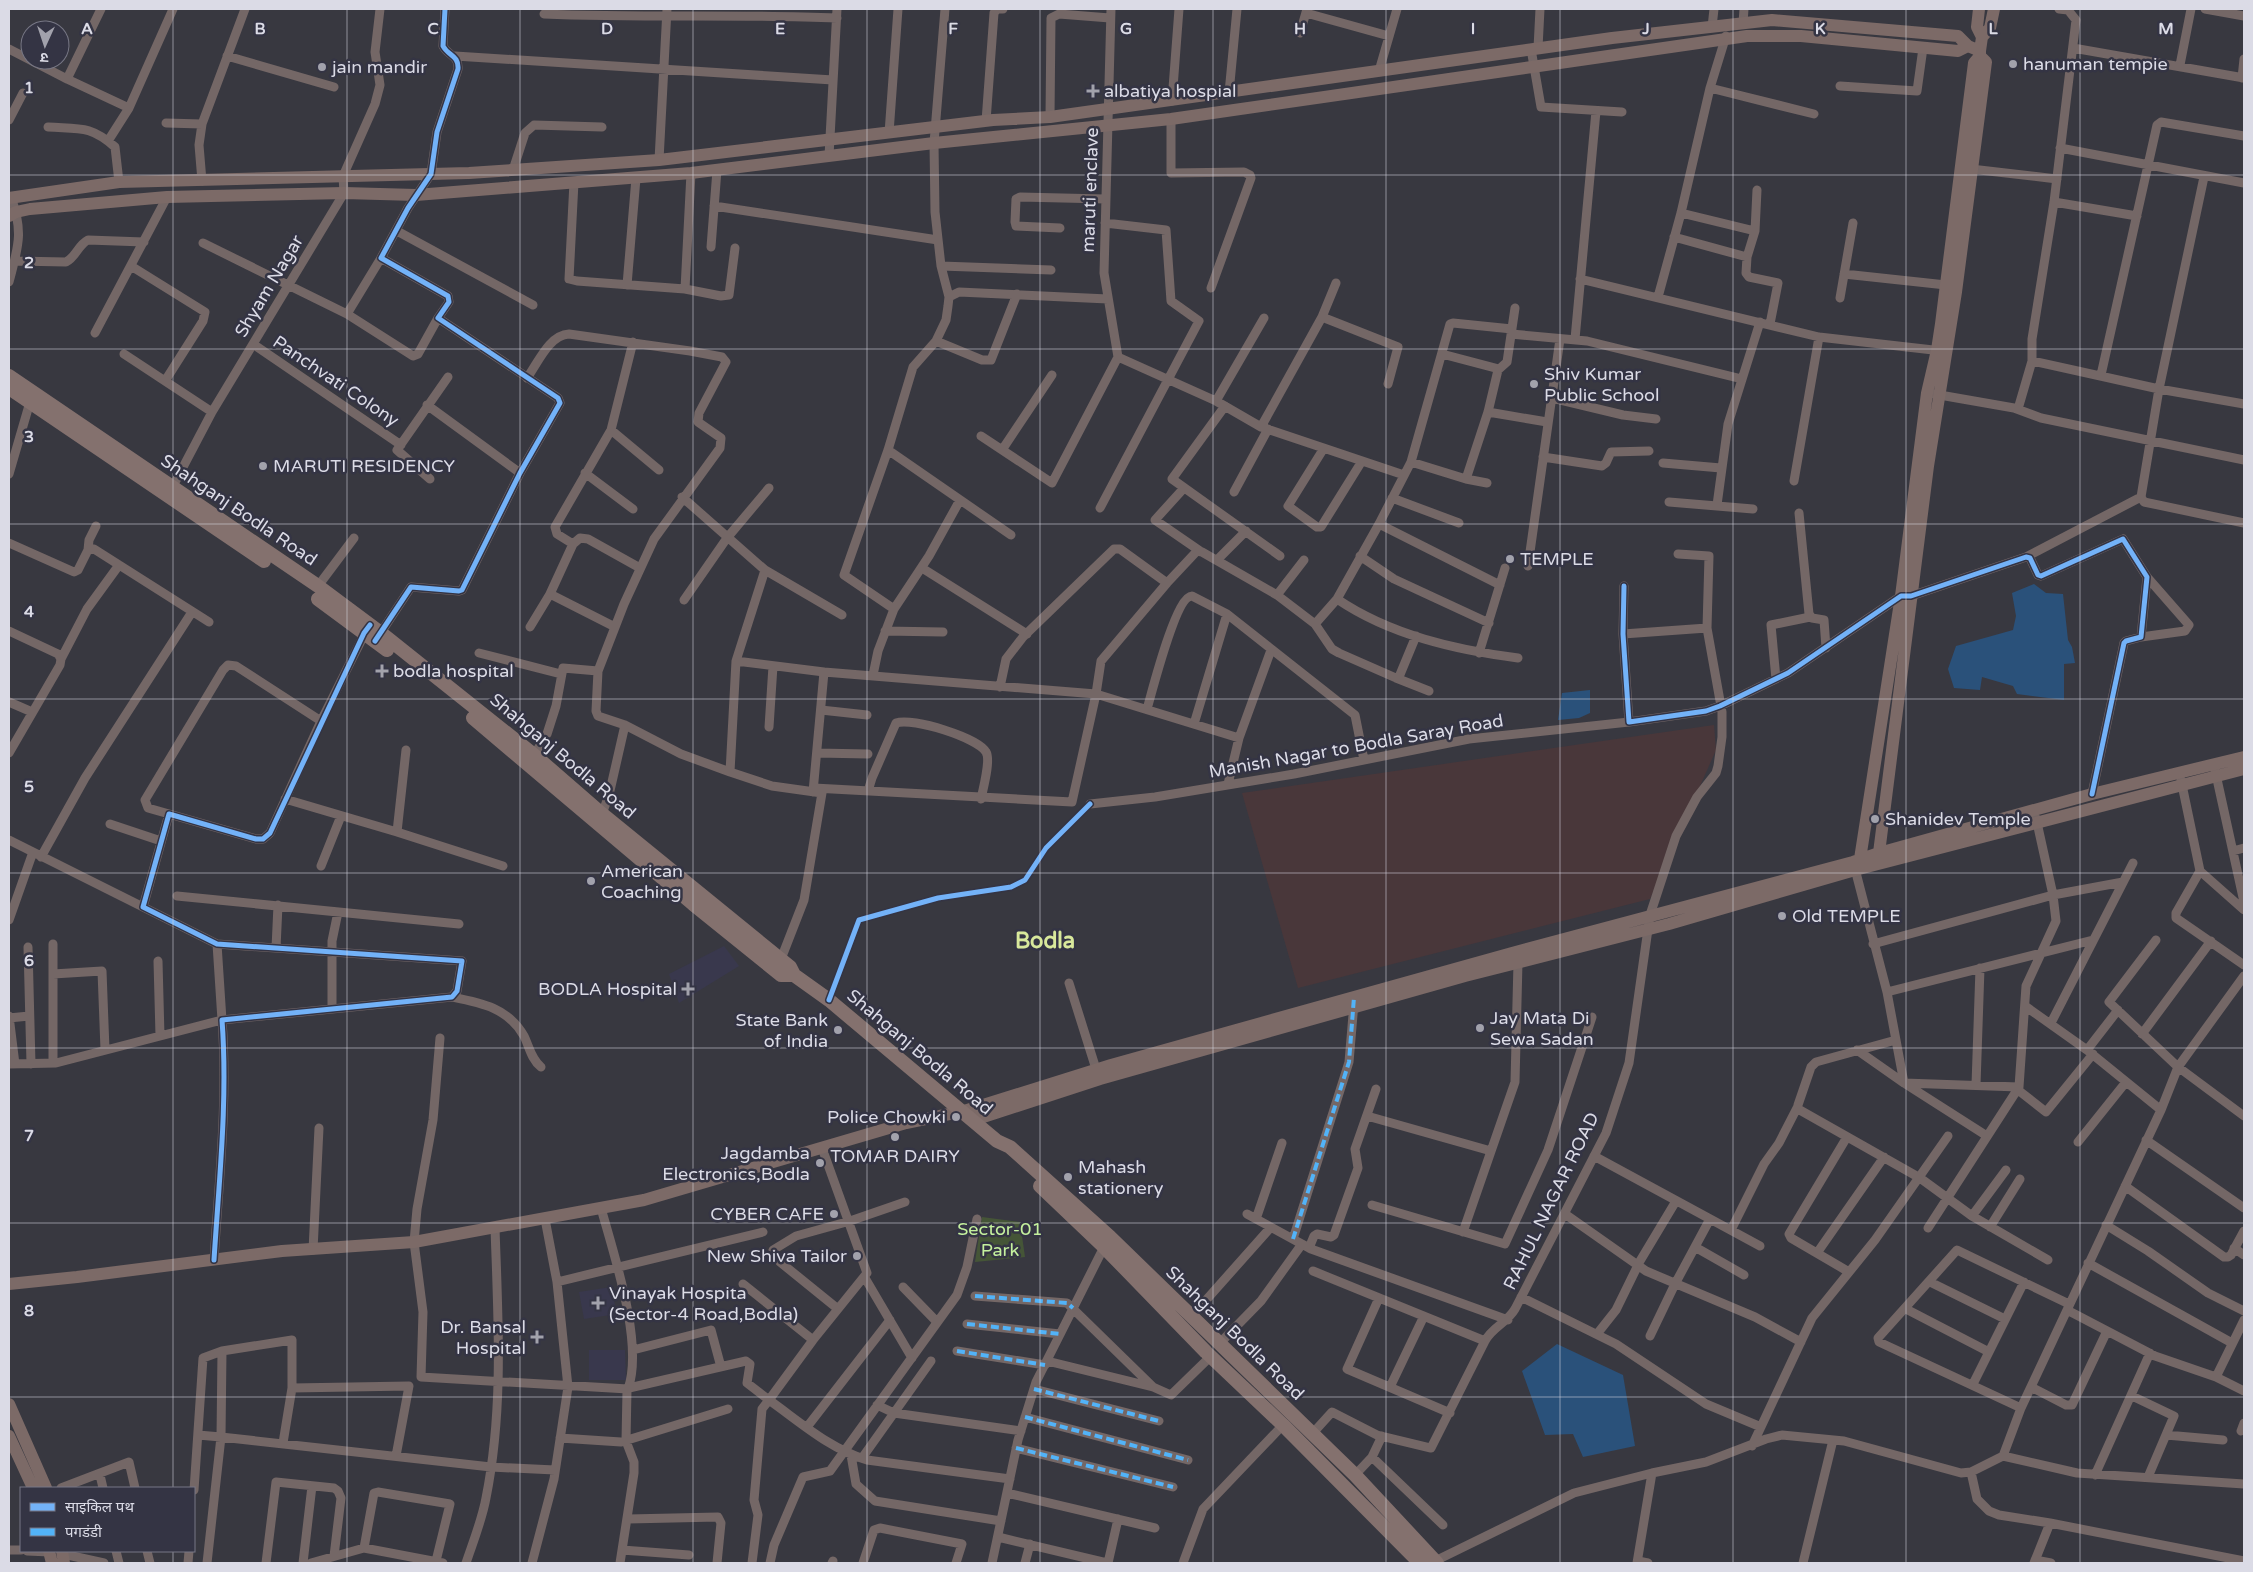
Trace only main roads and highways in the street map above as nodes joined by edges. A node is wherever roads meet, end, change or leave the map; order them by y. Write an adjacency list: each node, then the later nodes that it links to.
1 (1979, 9): 4 (main road)
2 (1994, 9): 4 (main road)
3 (1852, 26): 5 (main road); 6 (main road); 7 (main road)
4 (1982, 37): 6 (main road)
5 (1851, 42): 6 (main road); 8 (main road)
6 (1976, 51): 9 (main road); 9 (main road)
7 (10, 198)
8 (12, 214)
9 (1942, 351): 14 (main road); 14 (main road)
10 (9, 376): 12 (main road, Shahganj Bodla Road)
11 (9, 388): 12 (main road)
12 (170, 492): 13 (main road)
13 (297, 578): 15 (main road); 15 (main road, Shahganj Bodla Road)
14 (1906, 596): 21 (main road); 22 (main road)
15 (372, 633): 23 (main road, Shahganj Bodla Road); 23 (main road)
16 (2244, 758): 18 (main road)
17 (2244, 769): 18 (main road)
18 (2215, 771): 19 (main road)
19 (2180, 779): 20 (main road); 20 (main road)
20 (2036, 817): 21 (main road); 22 (main road)
21 (1879, 853): 22 (main road)
22 (1856, 864): 24 (main road); 24 (main road)
23 (794, 975): 25 (main road, Shahganj Bodla Road)
24 (1354, 1003): 25 (main road); 25 (main road)
25 (969, 1116): 26 (main road, Shahganj Bodla Road); 27 (main road)
26 (1107, 1242): 28 (main road, Shahganj Bodla Road); 29 (main road, Shahganj Bodla Road)
27 (9, 1284)
28 (1250, 1374): 29 (main road); 34 (main road, Shahganj Bodla Road)
29 (1240, 1385): 35 (main road, Shahganj Bodla Road)
30 (9, 1404): 33 (main road)
31 (9, 1436): 32 (main road)
32 (33, 1487)
33 (46, 1487)
34 (1436, 1562)
35 (1420, 1563)

